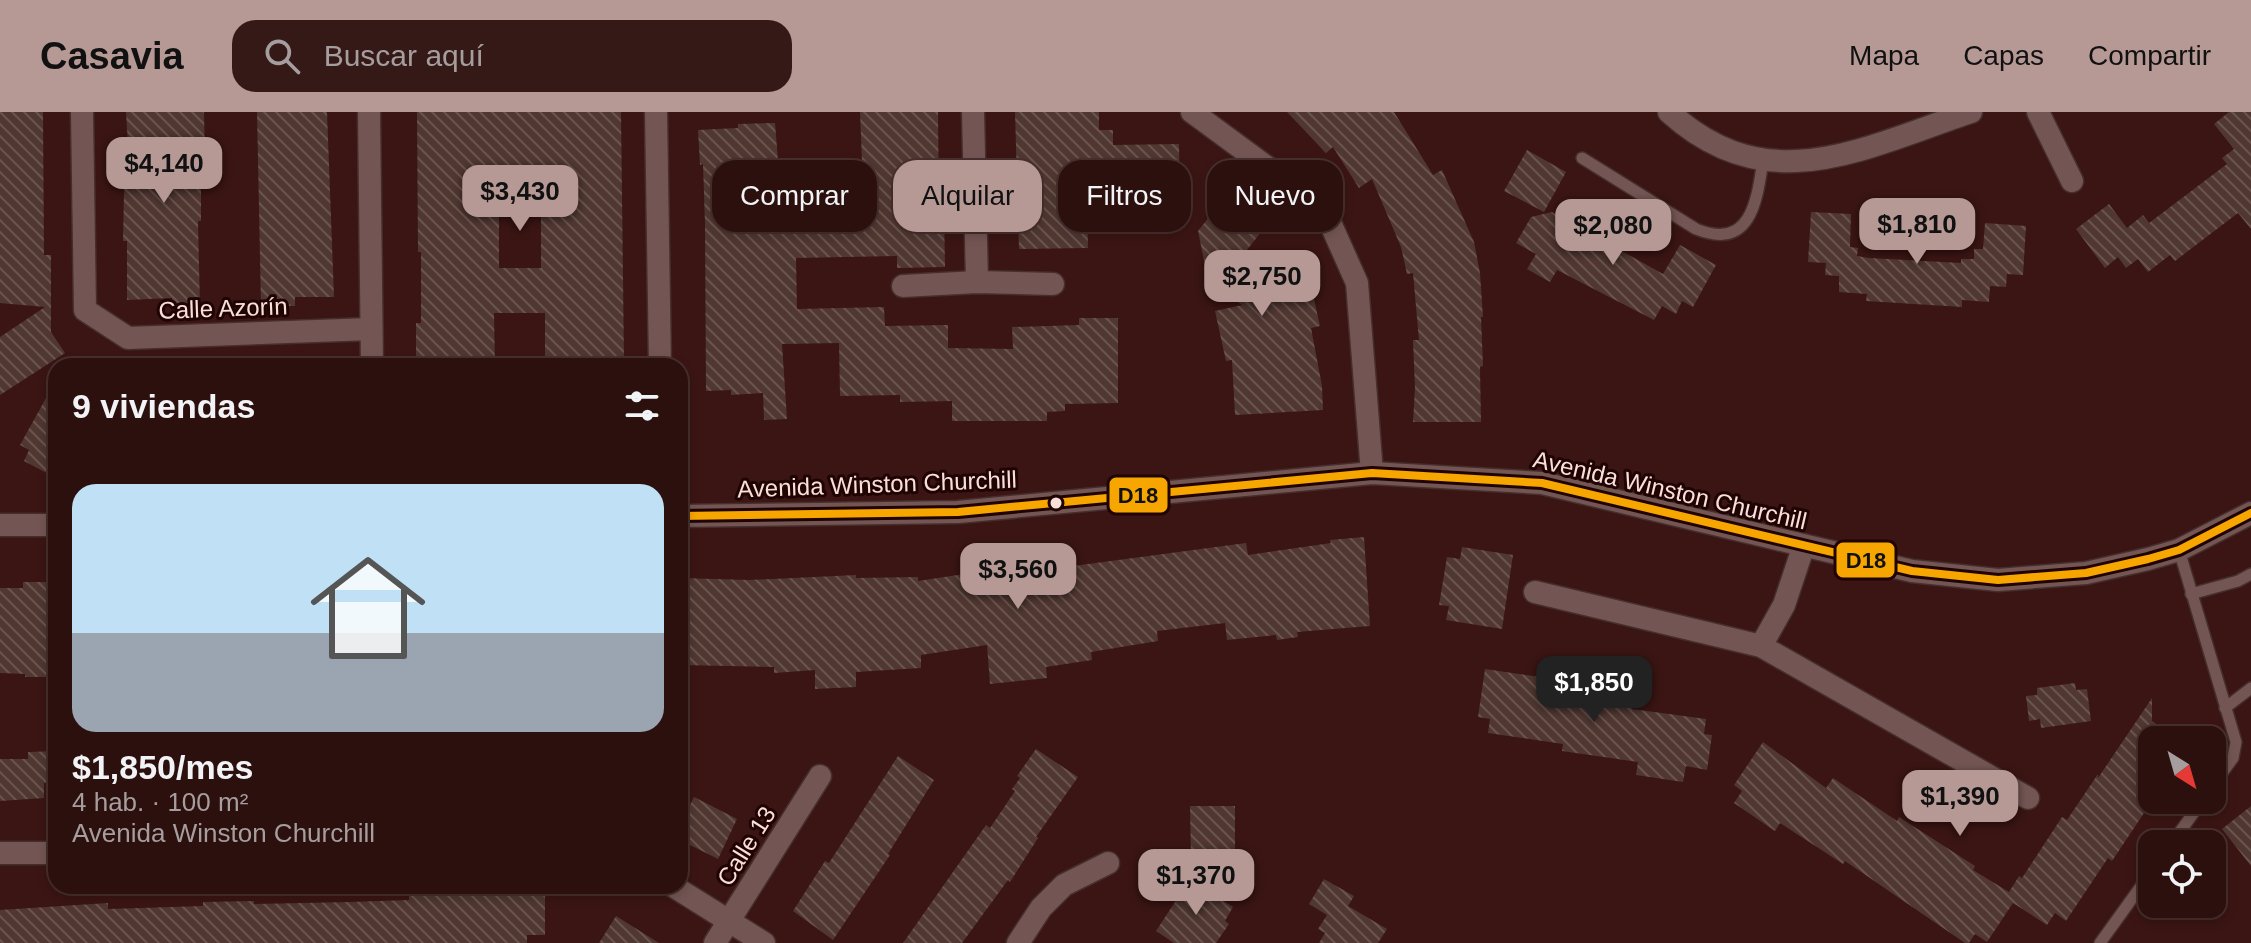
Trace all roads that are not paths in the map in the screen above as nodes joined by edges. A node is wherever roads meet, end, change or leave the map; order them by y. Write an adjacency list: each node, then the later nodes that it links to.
1 (82, 112): 15 (street, Calle Azorín)
2 (369, 112): 15 (street)
3 (656, 112): 17 (street)
4 (973, 112): 12 (street)
5 (1192, 112): 18 (street)
6 (1669, 112): 10 (street)
7 (1971, 112): 10 (street)
8 (2038, 112): 11 (street)
9 (1582, 158): 10 (lane)
10 (1763, 160)
11 (2072, 181)
12 (977, 282): 13 (street); 14 (street)
13 (1053, 284)
14 (903, 286)
15 (371, 329): 16 (street)
16 (372, 358)
17 (660, 358)
18 (1372, 473): 20 (street, Avenida Winston Churchill); 23 (street, Avenida Winston Churchill)
19 (2251, 513): 24 (street, Avenida Winston Churchill)
20 (688, 516)
21 (0, 525): 22 (street)
22 (48, 525)
23 (1803, 548): 24 (street, Avenida Winston Churchill); 28 (street)
24 (2179, 550): 27 (lane)
25 (2251, 574): 27 (lane)
26 (1535, 592): 28 (street)
27 (2191, 594): 30 (lane)
28 (1761, 646): 33 (street)
29 (2251, 688): 30 (lane)
30 (2225, 708): 31 (lane)
31 (2226, 768)
32 (820, 776): 39 (street, Calle 13)
33 (2028, 798)
34 (0, 853): 35 (street)
35 (48, 853)
36 (1108, 863): 42 (street)
37 (2138, 890): 43 (lane)
38 (686, 894): 39 (street)
39 (729, 921): 40 (street, Calle 13); 41 (street)
40 (715, 943)
41 (764, 943)
42 (1018, 943)
43 (2100, 943)

